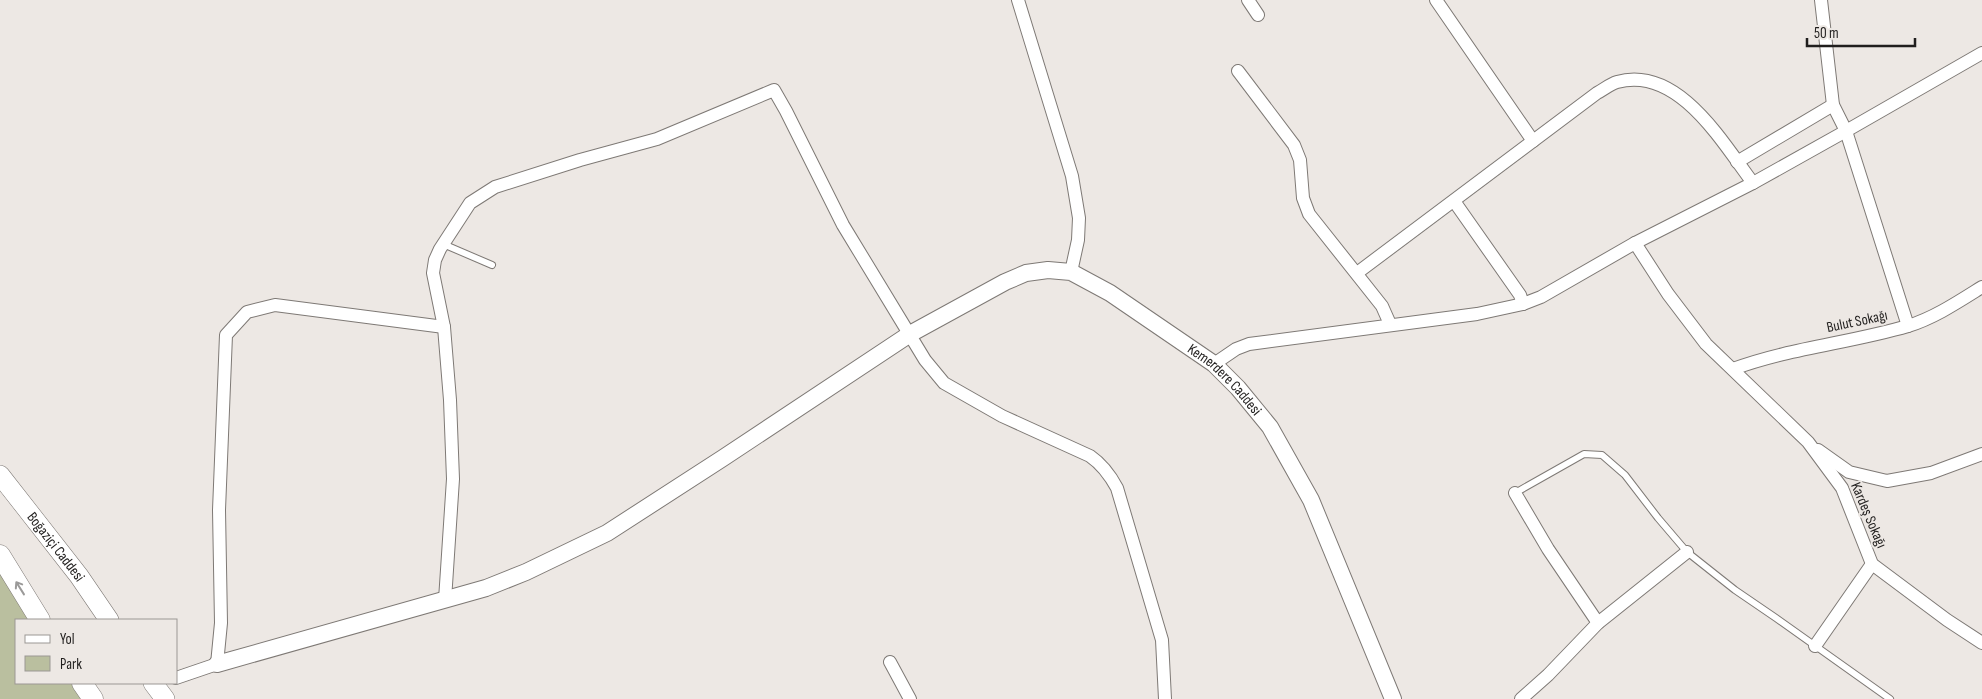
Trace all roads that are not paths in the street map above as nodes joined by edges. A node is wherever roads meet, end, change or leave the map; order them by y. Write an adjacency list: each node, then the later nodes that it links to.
1 (1018, 0): 17 (street)
2 (1248, 0): 5 (street)
3 (1436, 0): 10 (street)
4 (1821, 0): 8 (street)
5 (1258, 15)
6 (1982, 53): 9 (street)
7 (1238, 71): 18 (street)
8 (1833, 105): 9 (street); 11 (street)
9 (1846, 131): 12 (street); 22 (street)
10 (1532, 141): 11 (street); 13 (street)
11 (1737, 162): 12 (street)
12 (1752, 183): 14 (street)
13 (1454, 201): 18 (street); 20 (street)
14 (1635, 243): 20 (street); 26 (street)
15 (443, 244): 16 (lane); 23 (street); 24 (street)
16 (492, 265)
17 (1071, 272): 24 (street, Kemerdere Caddesi); 25 (street, Kemerdere Caddesi)
18 (1356, 273): 21 (street)
19 (1982, 288): 22 (street, Bulut Sokağı)
20 (1523, 304): 21 (street)
21 (1390, 324): 25 (street)
22 (1908, 326): 26 (street, Bulut Sokağı)
23 (444, 327): 34 (street); 41 (street)
24 (910, 334): 34 (street, Kemerdere Caddesi); 46 (street)
25 (1214, 364): 47 (street, Kemerdere Caddesi)
26 (1733, 369): 27 (street)
27 (1808, 442): 28 (street); 33 (street, Kardeş Sokağı)
28 (1982, 454)
29 (0, 475): 36 (main road, Boğaziçi Caddesi)
30 (1515, 493): 31 (lane); 37 (street)
31 (1687, 552): 37 (street); 39 (lane)
32 (0, 555): 35 (main road, one-way to 32)
33 (1872, 564): 38 (street, Kardeş Sokağı); 39 (street)
34 (445, 600): 41 (street, Kemerdere Caddesi)
35 (39, 619)
36 (108, 619)
37 (1598, 623): 48 (street)
38 (1982, 643)
39 (1815, 646): 49 (lane)
40 (890, 662): 45 (street)
41 (217, 664): 42 (street)
42 (178, 677)
43 (83, 684): 44 (main road)
44 (93, 699)
45 (910, 699)
46 (1165, 699)
47 (1393, 699)
48 (1521, 699)
49 (1890, 699)

